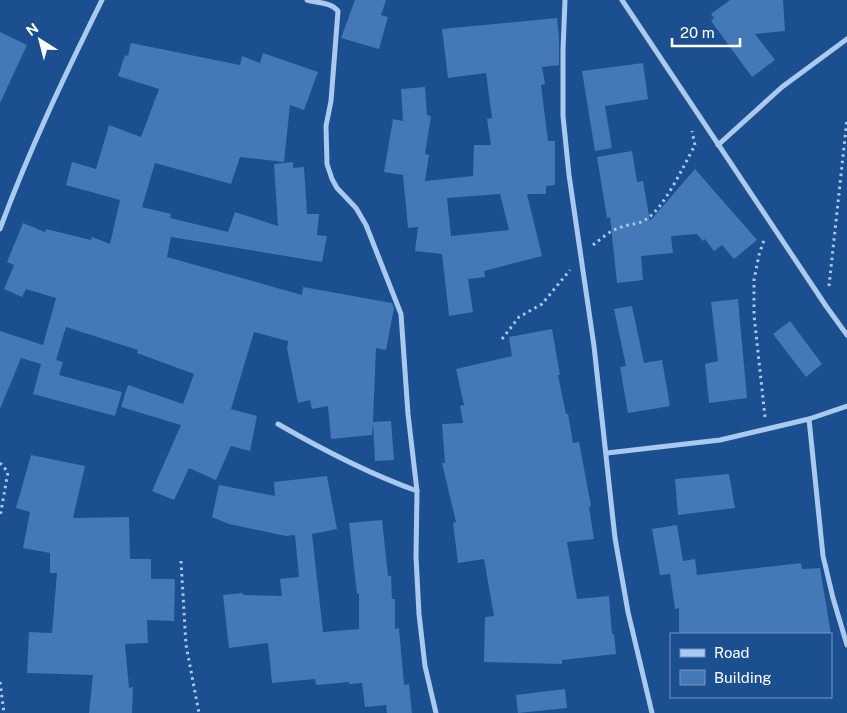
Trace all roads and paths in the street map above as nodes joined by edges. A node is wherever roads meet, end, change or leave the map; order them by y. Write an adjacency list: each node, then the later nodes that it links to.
1 (102, 0): 10 (street)
2 (307, 0): 21 (street)
3 (565, 0): 11 (street)
4 (622, 0): 8 (street)
5 (847, 39): 8 (street)
6 (847, 119): 12 (path)
7 (691, 128): 11 (path)
8 (718, 144): 9 (street)
9 (770, 222): 12 (street); 18 (path)
10 (0, 229)
11 (582, 255): 14 (path); 19 (street)
12 (826, 306): 13 (street)
13 (847, 335)
14 (502, 339)
15 (847, 406): 16 (street)
16 (809, 419): 18 (street); 24 (street)
17 (278, 424): 21 (street)
18 (767, 430): 19 (street)
19 (607, 453): 29 (street)
20 (0, 462): 22 (path)
21 (417, 491): 28 (street)
22 (0, 517)
23 (181, 561): 27 (path)
24 (847, 645)
25 (0, 682): 26 (path)
26 (4, 713)
27 (199, 713)
28 (436, 713)
29 (652, 713)

